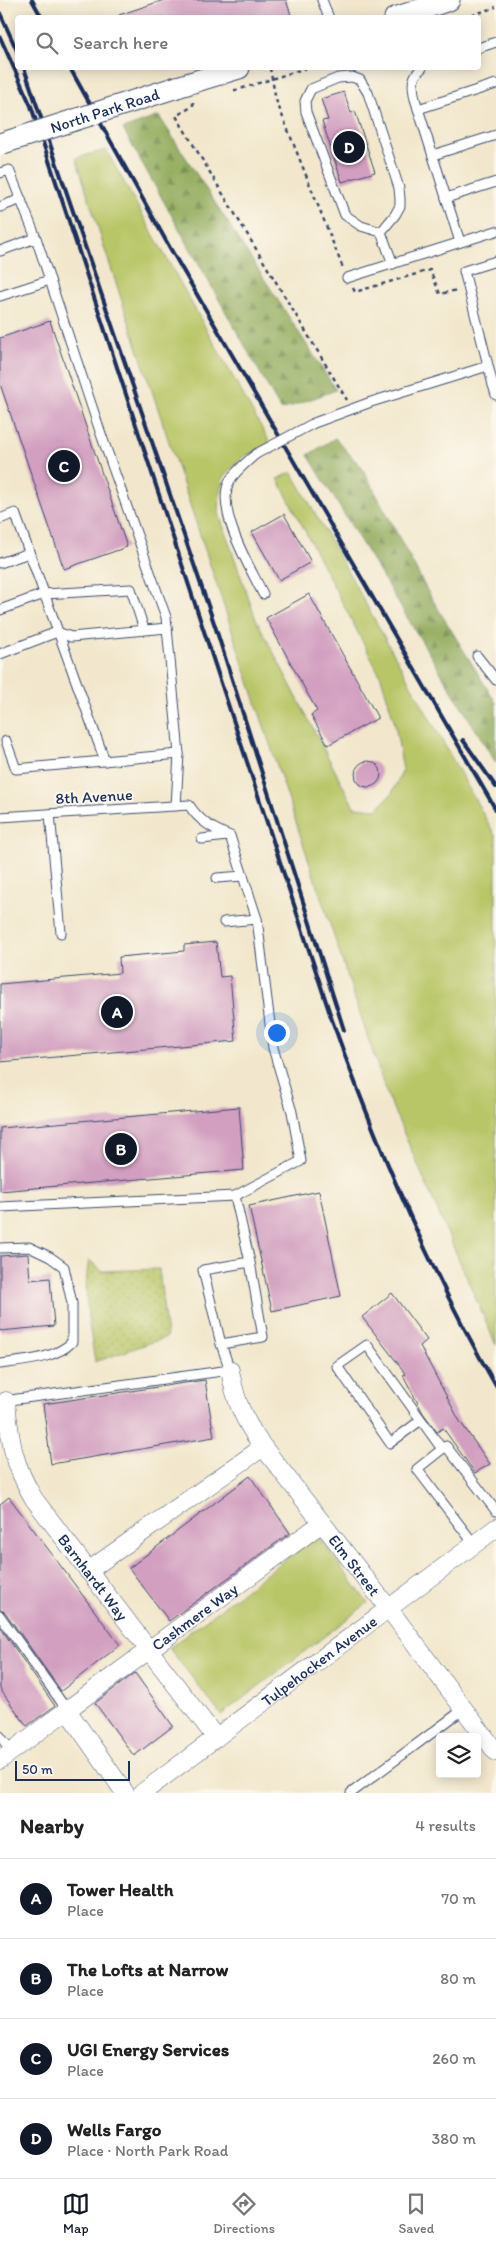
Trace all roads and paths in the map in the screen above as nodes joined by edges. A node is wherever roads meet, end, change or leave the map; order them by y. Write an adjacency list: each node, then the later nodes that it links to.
1 (322, 0): 4 (lane)
2 (449, 0): 5 (street)
3 (496, 7): 6 (path)
4 (328, 15)
5 (404, 15)
6 (473, 15)
7 (496, 42): 8 (lane)
8 (481, 47)
9 (233, 70): 12 (street, North Park Road)
10 (420, 70): 13 (lane)
11 (496, 84): 13 (lane)
12 (184, 85): 15 (street, North Park Road, bridge); 35 (path)
13 (418, 109): 16 (lane)
14 (496, 135): 16 (lane)
15 (0, 144)
16 (433, 155): 19 (lane)
17 (4, 172): 20 (lane)
18 (496, 182): 19 (lane)
19 (446, 198): 25 (lane)
20 (21, 199): 21 (lane); 24 (lane)
21 (0, 207)
22 (496, 231): 25 (lane)
23 (381, 232): 23 (lane); 28 (lane)
24 (36, 238): 26 (lane); 30 (lane)
25 (460, 242): 28 (lane)
26 (0, 251)
27 (496, 261): 32 (lane)
28 (393, 264): 29 (lane)
29 (347, 278)
30 (50, 280): 31 (lane); 42 (lane)
31 (0, 296)
32 (488, 366): 33 (lane); 35 (lane)
33 (495, 384): 34 (lane)
34 (496, 395)
35 (352, 408): 40 (lane, bridge)
36 (0, 518): 37 (lane)
37 (29, 553): 38 (lane); 39 (lane)
38 (0, 564)
39 (44, 594): 41 (lane); 43 (lane); 44 (lane)
40 (263, 594)
41 (0, 610)
42 (167, 628): 43 (lane); 49 (lane)
43 (144, 629): 44 (lane)
44 (57, 632): 45 (lane); 50 (lane)
45 (0, 654)
46 (477, 656): 47 (lane)
47 (496, 680)
48 (6, 742): 50 (lane)
49 (178, 754): 50 (lane); 51 (lane)
50 (105, 760)
51 (176, 806): 52 (lane, 8th Avenue); 54 (lane, 8th Avenue)
52 (50, 814): 53 (lane, 8th Avenue); 60 (lane)
53 (0, 817)
54 (230, 836): 55 (lane); 56 (lane)
55 (202, 840)
56 (243, 876): 57 (lane); 58 (lane)
57 (217, 878)
58 (257, 918): 59 (lane); 61 (lane)
59 (224, 922)
60 (61, 933)
61 (234, 1196): 62 (lane); 64 (lane)
62 (0, 1208)
63 (0, 1248): 66 (lane)
64 (250, 1262): 65 (lane); 65 (lane)
65 (221, 1344): 67 (lane)
66 (0, 1364)
67 (230, 1370): 68 (lane); 70 (street, Elm Street)
68 (3, 1401): 76 (street, Barnhardt Way)
69 (421, 1420): 69 (lane); 71 (lane)
70 (263, 1447): 73 (street, Elm Street); 76 (street)
71 (442, 1449): 72 (lane); 75 (lane)
72 (496, 1511)
73 (322, 1523): 77 (street, Elm Street); 79 (street, Cashmere Way)
74 (496, 1528): 75 (street, Tulpehocken Avenue)
75 (474, 1544): 77 (street, Tulpehocken Avenue)
76 (88, 1571): 79 (street, Barnhardt Way)
77 (389, 1608): 80 (street, Elm Street); 83 (street, Tulpehocken Avenue)
78 (0, 1616): 81 (lane)
79 (148, 1650): 81 (street, Cashmere Way); 83 (street, Barnhardt Way)
80 (464, 1709): 84 (street, Elm Street); 88 (lane)
81 (67, 1710): 85 (street, Cashmere Way); 86 (street)
82 (0, 1736): 85 (lane)
83 (216, 1738): 87 (street, Tulpehocken Avenue)
84 (496, 1752)
85 (6, 1756)
86 (125, 1793)
87 (142, 1793)
88 (350, 1793)

